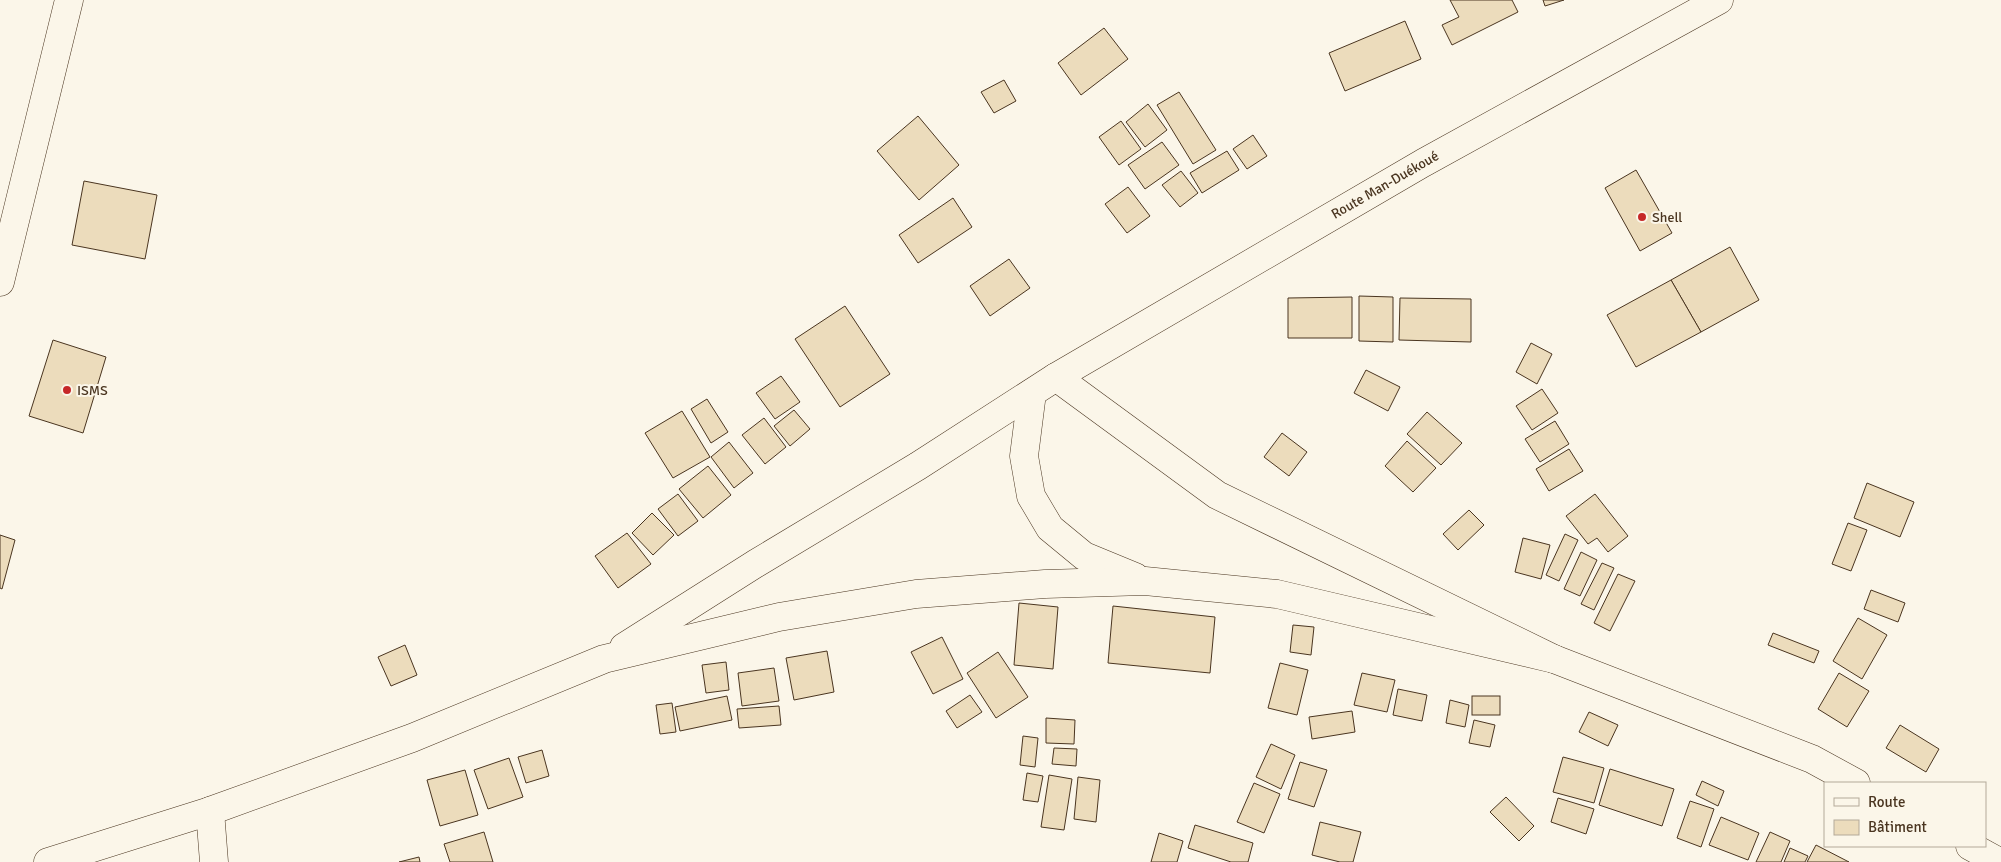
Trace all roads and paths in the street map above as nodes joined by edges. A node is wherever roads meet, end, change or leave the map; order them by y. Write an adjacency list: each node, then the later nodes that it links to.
1 (69, 0): 3 (main road)
2 (1719, 0): 4 (main road, Route Man-Duékoué)
3 (0, 282)
4 (1056, 378): 5 (main road, Route Man-Duékoué); 8 (main road)
5 (1032, 393): 6 (main road); 7 (main road, Route Man-Duékoué)
6 (1145, 581): 7 (main road); 8 (main road)
7 (604, 659): 10 (main road)
8 (1554, 659): 9 (main road)
9 (1854, 782)
10 (210, 811): 12 (main road); 13 (main road)
11 (1972, 847): 14 (main road)
12 (48, 862)
13 (214, 862)
14 (2000, 862)

